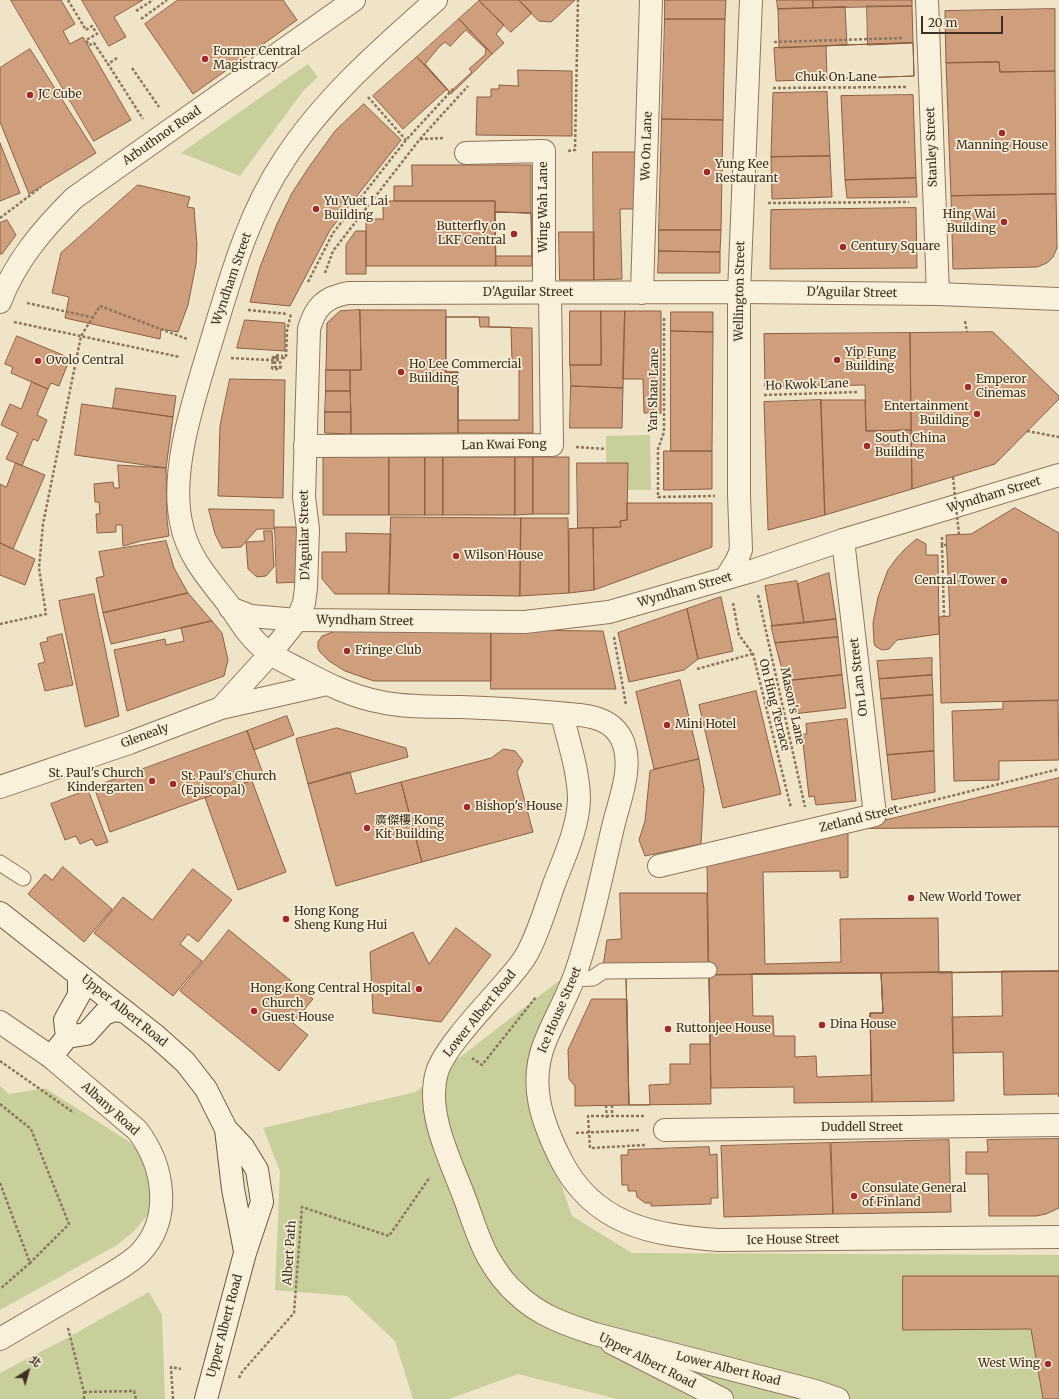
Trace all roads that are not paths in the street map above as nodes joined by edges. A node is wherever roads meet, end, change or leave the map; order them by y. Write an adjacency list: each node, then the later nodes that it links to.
1 (354, 0): 12 (street, Arbuthnot Road)
2 (436, 0): 17 (street, Wyndham Street)
3 (651, 0): 9 (street, Wo On Lane)
4 (751, 0): 7 (street, Wellington Street)
5 (926, 0): 10 (street, Stanley Street)
6 (466, 152): 8 (street, Wing Wah Lane)
7 (739, 292): 9 (street, D'Aguilar Street); 10 (street, D'Aguilar Street); 16 (street, Wellington Street)
8 (547, 293): 9 (street, D'Aguilar Street); 13 (street, D'Aguilar Street); 13 (street, Lan Kwai Fong)
9 (642, 293)
10 (938, 294): 11 (street, D'Aguilar Street)
11 (1059, 299)
12 (4, 311)
13 (306, 446): 18 (street, D'Aguilar Street)
14 (1059, 475): 15 (street, Wyndham Street)
15 (843, 540): 16 (street, Wyndham Street); 24 (street, On Lan Street)
16 (726, 578): 18 (street, Wyndham Street)
17 (230, 608): 18 (street, Wyndham Street); 19 (street, Wyndham Street)
18 (297, 620): 19 (street)
19 (270, 654): 20 (street); 21 (street, Glenealy)
20 (327, 684): 21 (street); 22 (street)
21 (221, 708): 23 (street, Glenealy)
22 (562, 714): 31 (street, Ice House Street); 39 (street, Lower Albert Road)
23 (0, 787)
24 (875, 815): 26 (street, Zetland Street)
25 (0, 863): 27 (lane)
26 (660, 866)
27 (23, 878)
28 (0, 913): 30 (street, Upper Albert Road)
29 (709, 970): 31 (lane)
30 (79, 975): 32 (street, Upper Albert Road); 34 (street)
31 (574, 978): 38 (street, Ice House Street)
32 (126, 1012): 34 (street); 42 (street, Upper Albert Road)
33 (0, 1022): 35 (street, Albany Road)
34 (67, 1037): 35 (street)
35 (51, 1057): 40 (street, Albany Road)
36 (1059, 1125): 37 (street, Duddell Street)
37 (657, 1130)
38 (1059, 1237)
39 (594, 1334): 41 (street, Lower Albert Road); 43 (street, Upper Albert Road)
40 (0, 1339)
41 (808, 1395): 44 (street, Lower Albert Road)
42 (206, 1399)
43 (722, 1399)
44 (838, 1399)

